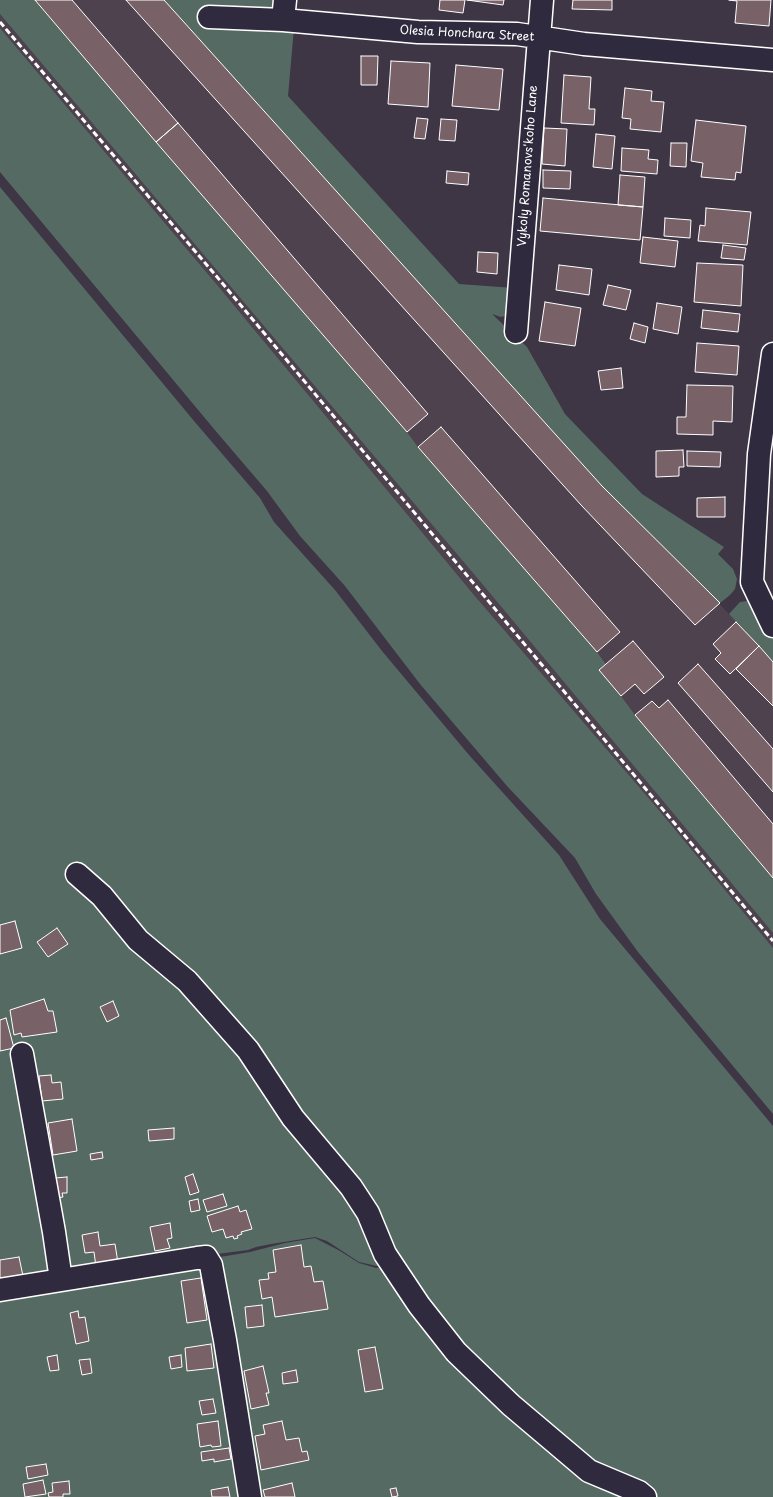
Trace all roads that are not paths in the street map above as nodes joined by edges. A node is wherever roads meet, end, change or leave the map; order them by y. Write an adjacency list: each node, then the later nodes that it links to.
1 (542, 0): 4 (street, Vykoly Romanovs'koho Lane)
2 (284, 10): 3 (street, Olesia Honchara Street); 4 (street, Olesia Honchara Street)
3 (209, 17)
4 (538, 38): 5 (street, Olesia Honchara Street); 6 (street, Vykoly Romanovs'koho Lane)
5 (773, 60)
6 (516, 332)
7 (773, 354): 8 (street)
8 (763, 582): 9 (street)
9 (773, 626)
10 (77, 874): 15 (street)
11 (22, 1054): 12 (street)
12 (61, 1280): 13 (street); 14 (street)
13 (0, 1290)
14 (250, 1497)
15 (645, 1497)

